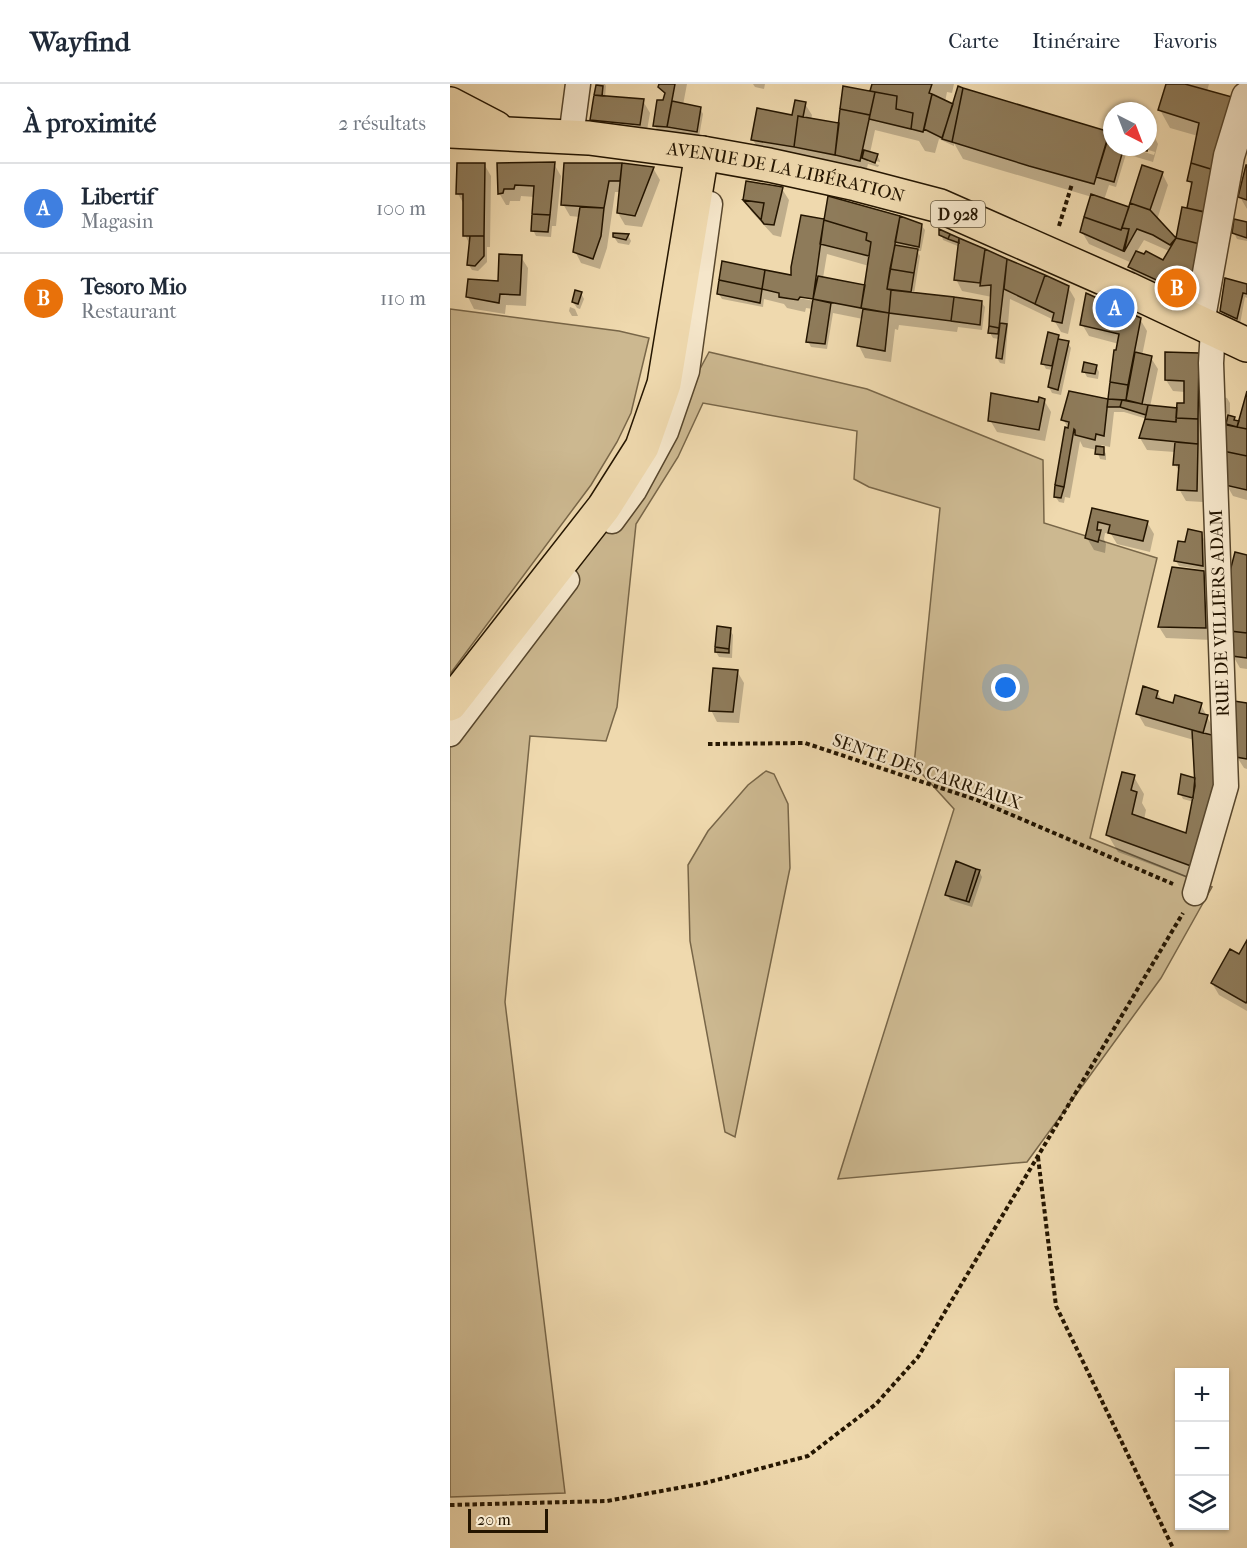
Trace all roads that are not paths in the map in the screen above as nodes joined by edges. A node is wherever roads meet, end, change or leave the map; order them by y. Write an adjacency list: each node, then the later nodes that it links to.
1 (578, 84): 6 (street)
2 (1247, 97): 8 (street)
3 (450, 104): 5 (main road, AVENUE DE LA LIBÉRATION / D 928)
4 (450, 130): 5 (main road, AVENUE DE LA LIBÉRATION / D 928)
5 (508, 134): 6 (main road, AVENUE DE LA LIBÉRATION / D 928)
6 (571, 137): 7 (main road, AVENUE DE LA LIBÉRATION / D 928)
7 (702, 153): 8 (main road, AVENUE DE LA LIBÉRATION / D 928); 10 (main road); 11 (street)
8 (1206, 326): 9 (main road, AVENUE DE LA LIBÉRATION / D 928); 12 (street, RUE DE VILLIERS ADAM)
9 (1247, 345)
10 (450, 704)
11 (450, 734)
12 (1195, 893)

